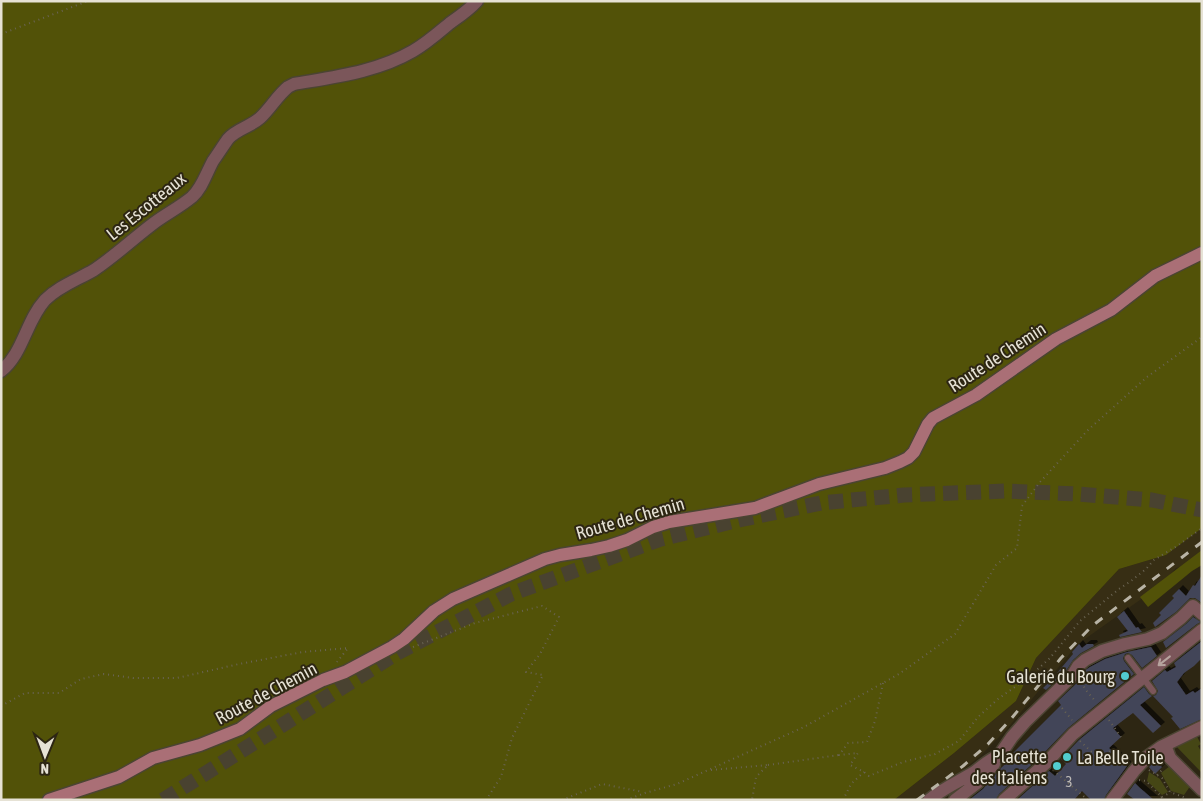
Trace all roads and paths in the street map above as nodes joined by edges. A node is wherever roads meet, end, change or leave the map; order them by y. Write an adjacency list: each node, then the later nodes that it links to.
1 (88, 1): 3 (path)
2 (477, 1): 6 (street, Les Escotteaux)
3 (1, 34)
4 (1202, 253): 13 (street, Route de Chemin)
5 (1202, 337): 14 (path)
6 (1, 371)
7 (1202, 528): 31 (path)
8 (1202, 614): 26 (street)
9 (1202, 630): 12 (street, one-way to 12)
10 (410, 648): 40 (path)
11 (1128, 658): 12 (lane)
12 (1143, 678): 16 (lane); 19 (street)
13 (323, 680): 17 (path); 39 (street, Route de Chemin)
14 (883, 684): 25 (path); 30 (path)
15 (1085, 689): 19 (path)
16 (1153, 691)
17 (1, 706)
18 (1062, 708): 21 (path)
19 (1102, 710): 21 (street); 22 (path)
20 (1202, 727): 23 (street)
21 (1077, 731): 24 (path); 28 (street)
22 (1121, 737)
23 (1165, 746): 27 (street); 34 (street)
24 (1112, 749)
25 (839, 755): 29 (path); 31 (path)
26 (999, 756): 45 (street); 46 (street)
27 (1147, 758): 32 (street); 33 (path); 33 (path)
28 (1046, 763): 47 (street); 48 (path)
29 (768, 765): 30 (path); 43 (path)
30 (708, 770): 36 (path)
31 (864, 772): 44 (path)
32 (1131, 775): 37 (path); 49 (street)
33 (1157, 775): 35 (path)
34 (1202, 790)
35 (1171, 792): 37 (path); 38 (path)
36 (645, 793): 41 (path); 42 (path)
37 (1162, 797): 50 (path)
38 (1186, 798)
39 (49, 800)
40 (486, 800)
41 (562, 800)
42 (626, 800)
43 (752, 800)
44 (843, 800)
45 (929, 800)
46 (955, 800)
47 (1004, 800)
48 (1088, 800)
49 (1112, 800)
50 (1157, 800)

